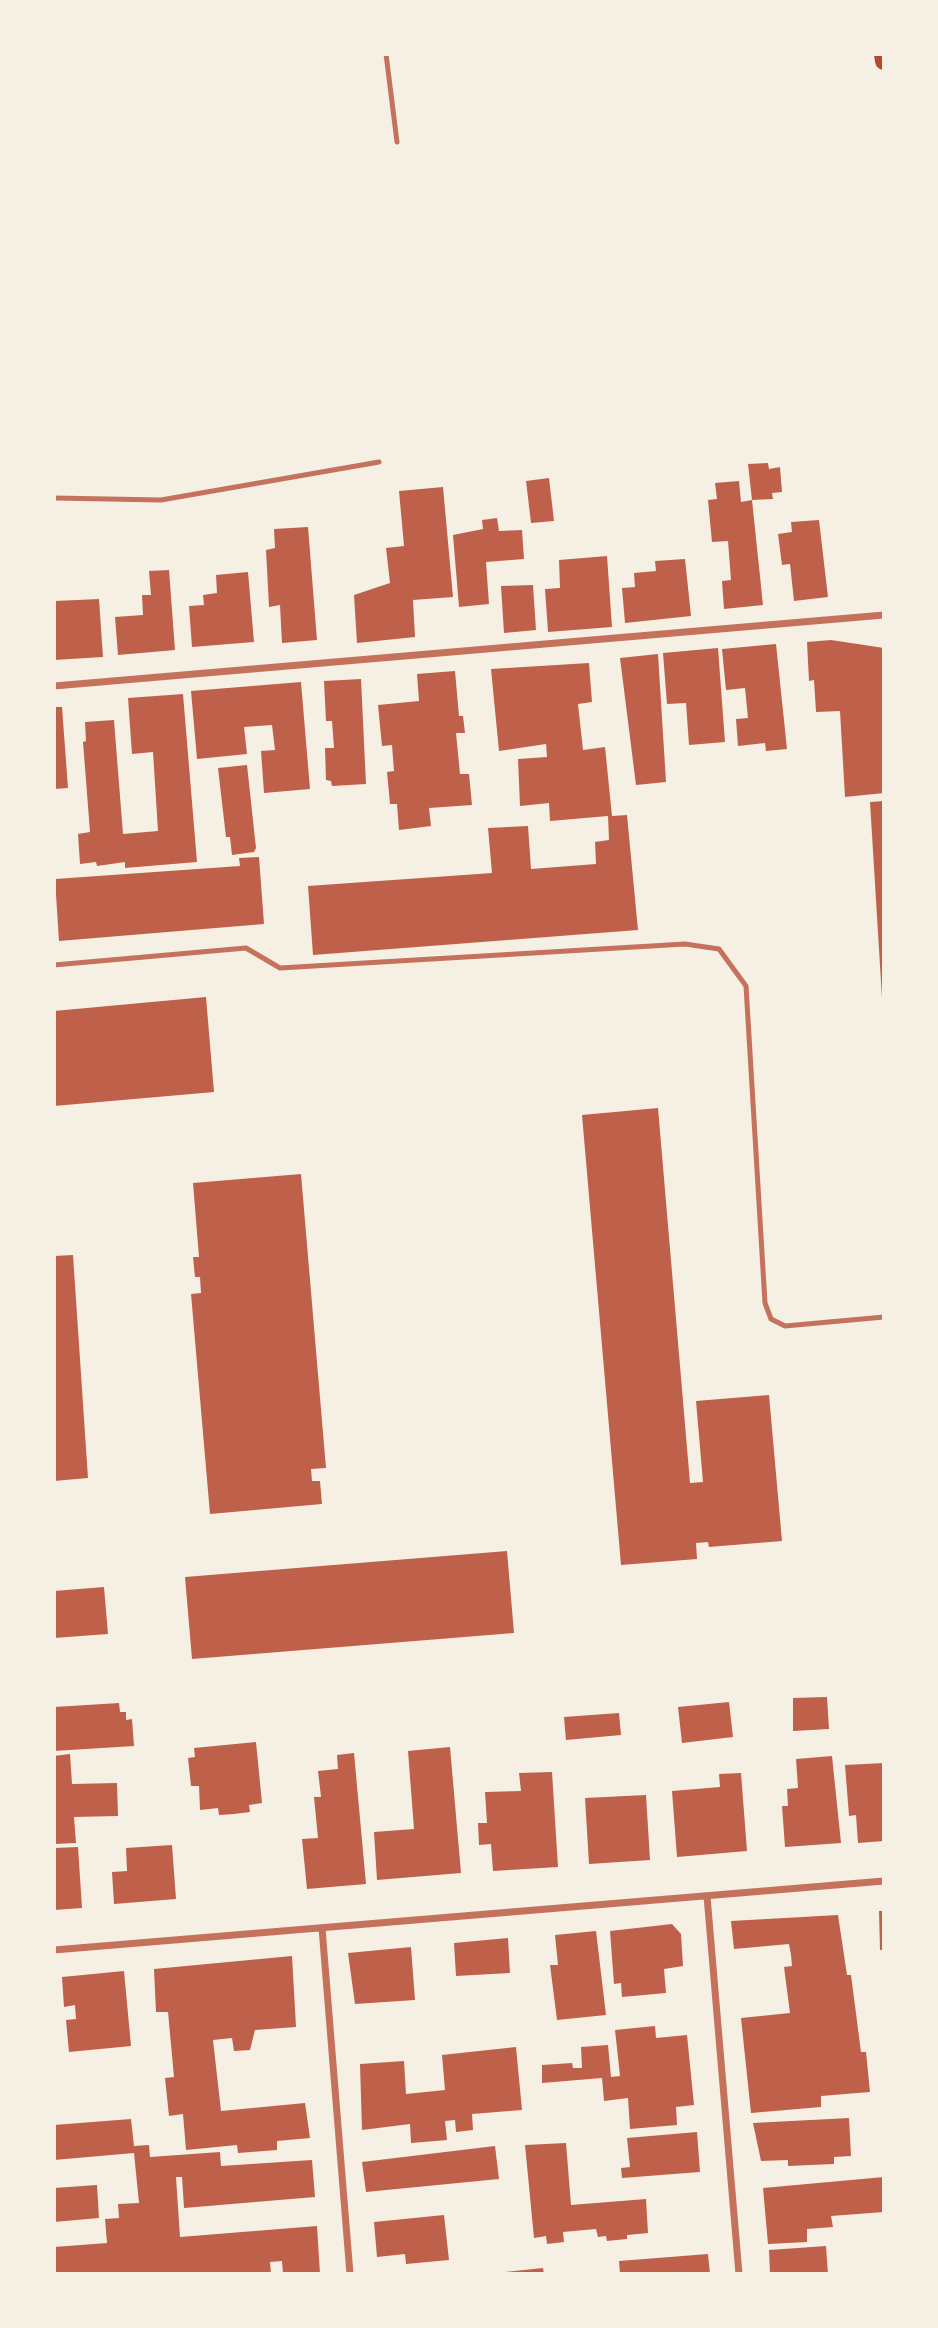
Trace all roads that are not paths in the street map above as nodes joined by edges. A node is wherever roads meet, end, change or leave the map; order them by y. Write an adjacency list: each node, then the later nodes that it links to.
1 (386, 54): 4 (lane)
2 (883, 54): 3 (main road)
3 (884, 61)
4 (397, 142)
5 (379, 462): 6 (lane)
6 (54, 498)
7 (884, 615): 8 (street)
8 (54, 686)
9 (54, 965): 10 (lane)
10 (884, 1317)
11 (884, 1881): 12 (street)
12 (707, 1896): 13 (street); 16 (street)
13 (322, 1928): 14 (street); 15 (street)
14 (54, 1950)
15 (350, 2274)
16 (739, 2274)

